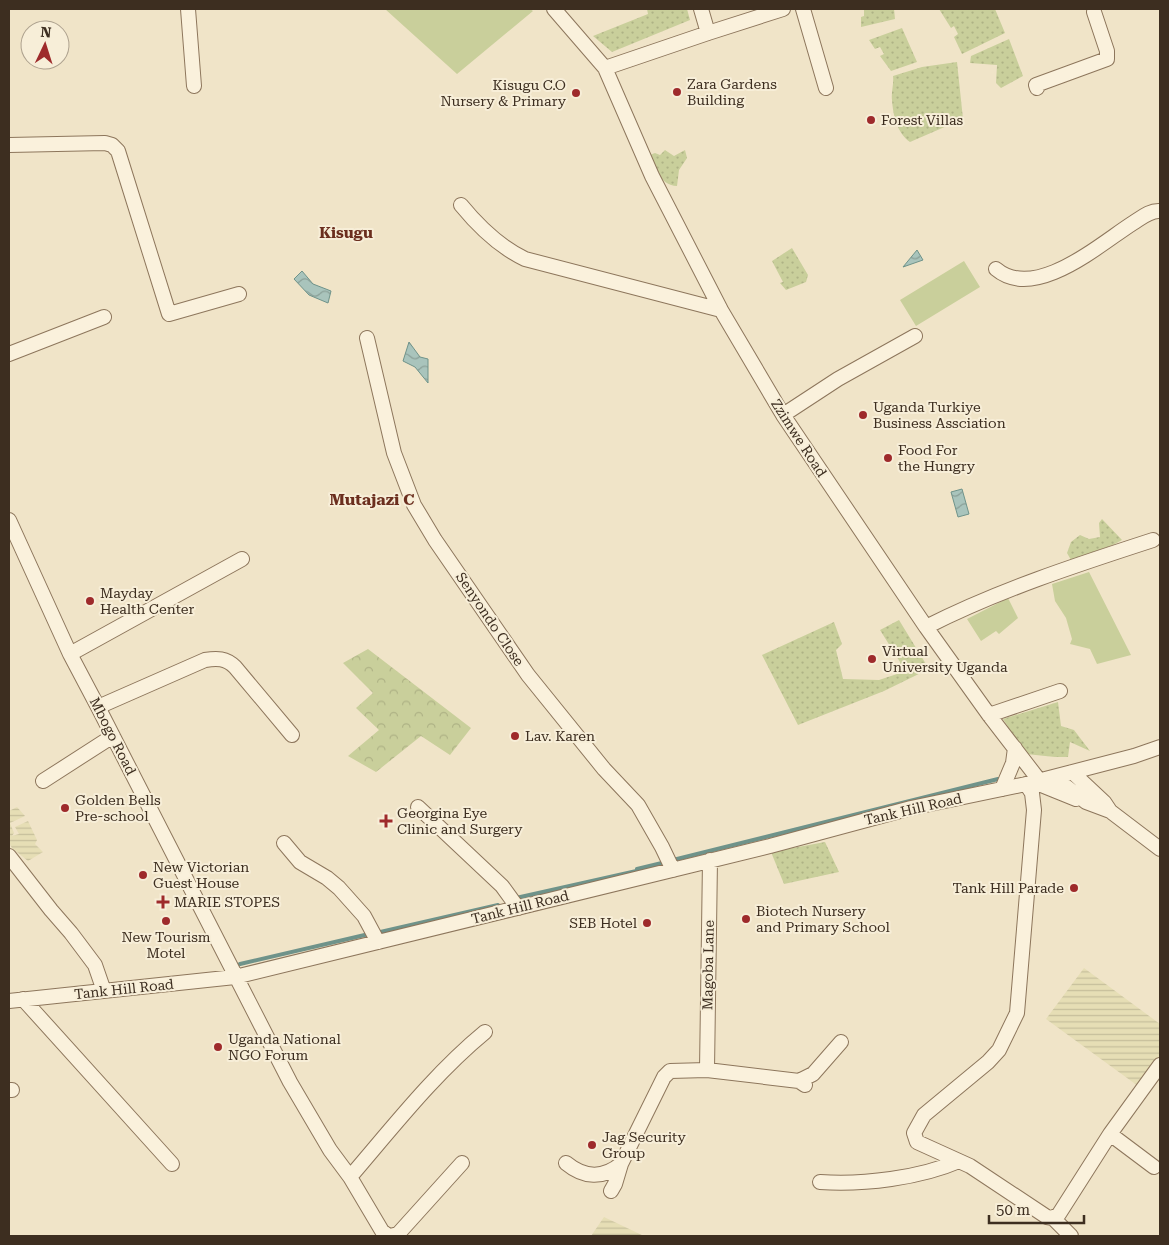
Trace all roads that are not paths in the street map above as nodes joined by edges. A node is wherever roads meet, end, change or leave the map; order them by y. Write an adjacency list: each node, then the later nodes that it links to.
1 (188, 9): 9 (street)
2 (554, 9): 8 (street, Zzimwe Road)
3 (701, 9): 7 (street)
4 (783, 9): 7 (street)
5 (803, 9): 10 (street)
6 (1097, 10): 11 (street)
7 (708, 33): 8 (street)
8 (606, 68): 17 (street, Zzimwe Road)
9 (194, 86)
10 (826, 88)
11 (1037, 88)
12 (9, 145): 16 (street)
13 (461, 205): 17 (street)
14 (1160, 211): 15 (street)
15 (996, 269)
16 (239, 294)
17 (721, 310): 22 (street, Zzimwe Road)
18 (104, 317): 21 (street)
19 (915, 336): 22 (street)
20 (367, 338): 47 (street, Senyondo Close)
21 (9, 354)
22 (783, 415): 26 (street, Zzimwe Road)
23 (9, 522): 27 (street, Mbogo Road)
24 (1153, 540): 26 (street)
25 (242, 559): 27 (street)
26 (926, 627): 30 (street, Zzimwe Road)
27 (70, 654): 29 (street, Mbogo Road)
28 (1060, 691): 30 (street)
29 (98, 707): 31 (street); 32 (street, Mbogo Road)
30 (989, 715): 34 (street, Zzimwe Road)
31 (292, 735)
32 (113, 736): 37 (street); 50 (street, Mbogo Road)
33 (1160, 747): 35 (street, Tank Hill Road)
34 (1015, 748): 38 (street, Zzimwe Road); 39 (street)
35 (1072, 772): 36 (street, Tank Hill Road); 42 (street)
36 (1054, 777): 38 (street, Tank Hill Road); 40 (street)
37 (43, 781)
38 (1033, 782): 39 (street, Tank Hill Road); 40 (street); 58 (street)
39 (1002, 789): 46 (street, Tank Hill Road)
40 (1086, 802): 42 (street)
41 (418, 807): 48 (street)
42 (1110, 811): 44 (street)
43 (284, 843): 49 (street)
44 (1160, 849)
45 (9, 856): 51 (street)
46 (710, 860): 47 (street, Tank Hill Road); 56 (street, Magoba Lane)
47 (673, 870): 48 (street, Tank Hill Road)
48 (518, 908): 49 (street, Tank Hill Road)
49 (378, 942): 50 (street, Tank Hill Road)
50 (235, 977): 51 (street, Tank Hill Road); 64 (street, Mbogo Road)
51 (104, 991): 52 (street, Tank Hill Road)
52 (16, 1000): 61 (street)
53 (485, 1032): 64 (street)
54 (841, 1042): 56 (street)
55 (1160, 1066): 57 (street)
56 (707, 1070): 62 (street)
57 (1110, 1134): 63 (street); 67 (street)
58 (959, 1161): 65 (street); 67 (street)
59 (462, 1163): 68 (street)
60 (566, 1163): 62 (street)
61 (172, 1164)
62 (621, 1164): 66 (street)
63 (1154, 1167)
64 (350, 1177): 68 (street, Mbogo Road)
65 (820, 1182)
66 (611, 1191)
67 (1053, 1218): 69 (street)
68 (389, 1236)
69 (1071, 1236)

